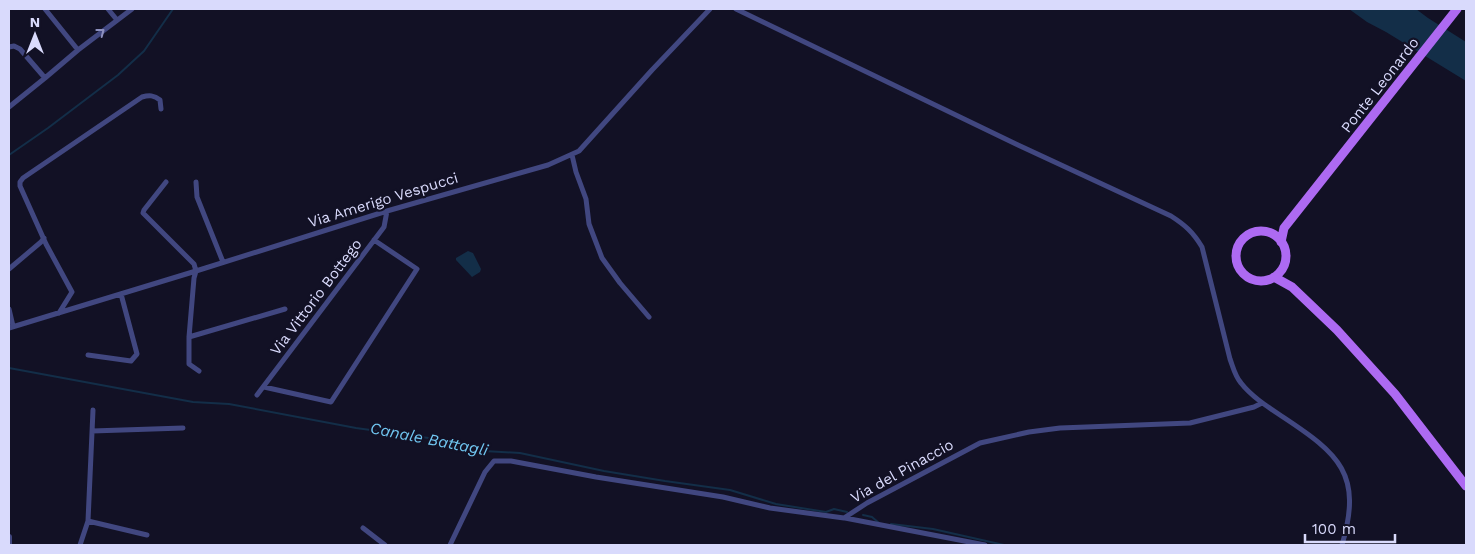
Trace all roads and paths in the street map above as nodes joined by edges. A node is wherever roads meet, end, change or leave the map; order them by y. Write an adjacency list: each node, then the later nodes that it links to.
1 (45, 9): 9 (street)
2 (108, 9): 7 (street)
3 (132, 9): 7 (street)
4 (710, 9): 13 (street, Via Amerigo Vespucci)
5 (736, 9): 39 (street)
6 (1457, 9): 17 (main road, Ponte Leonardo)
7 (117, 20): 9 (street, one-way to 7)
8 (9, 47): 10 (street)
9 (78, 50): 10 (street)
10 (45, 78): 11 (street)
11 (9, 107)
12 (161, 109): 19 (street)
13 (572, 155): 16 (street, Via Amerigo Vespucci); 32 (street)
14 (166, 182): 25 (street)
15 (196, 182): 22 (street)
16 (387, 211): 20 (street, Via Vittorio Bottego); 22 (street, Via Amerigo Vespucci)
17 (1284, 228): 18 (main road); 21 (main road)
18 (1270, 233): 21 (main road); 26 (main road)
19 (44, 238): 23 (street); 31 (street)
20 (374, 240): 37 (street, Via Vittorio Bottego); 37 (street)
21 (1281, 242): 24 (main road)
22 (223, 262): 25 (street, Via Amerigo Vespucci)
23 (9, 269)
24 (1282, 270): 26 (main road); 27 (main road)
25 (196, 271): 28 (street, Via Amerigo Vespucci); 34 (street)
26 (1274, 277): 27 (main road)
27 (1292, 287): 43 (main road)
28 (121, 294): 31 (street, Via Amerigo Vespucci); 35 (street)
29 (9, 309): 33 (street)
30 (285, 309): 34 (street)
31 (58, 313): 33 (street, Via Amerigo Vespucci)
32 (649, 318)
33 (11, 327)
34 (189, 337): 36 (street)
35 (88, 355)
36 (199, 371)
37 (264, 386): 38 (street, Via Vittorio Bottego)
38 (257, 395)
39 (1262, 403): 44 (street, Via del Pinaccio); 54 (street)
40 (93, 410): 42 (street)
41 (183, 428): 42 (street)
42 (92, 431): 45 (street)
43 (1466, 486)
44 (844, 518): 52 (street, Via del Pinaccio); 53 (street)
45 (88, 521): 47 (street); 50 (street)
46 (363, 528): 51 (street)
47 (147, 535)
48 (9, 537): 49 (street)
49 (9, 545)
50 (80, 545)
51 (385, 545)
52 (450, 545)
53 (985, 545)
54 (1342, 545)

